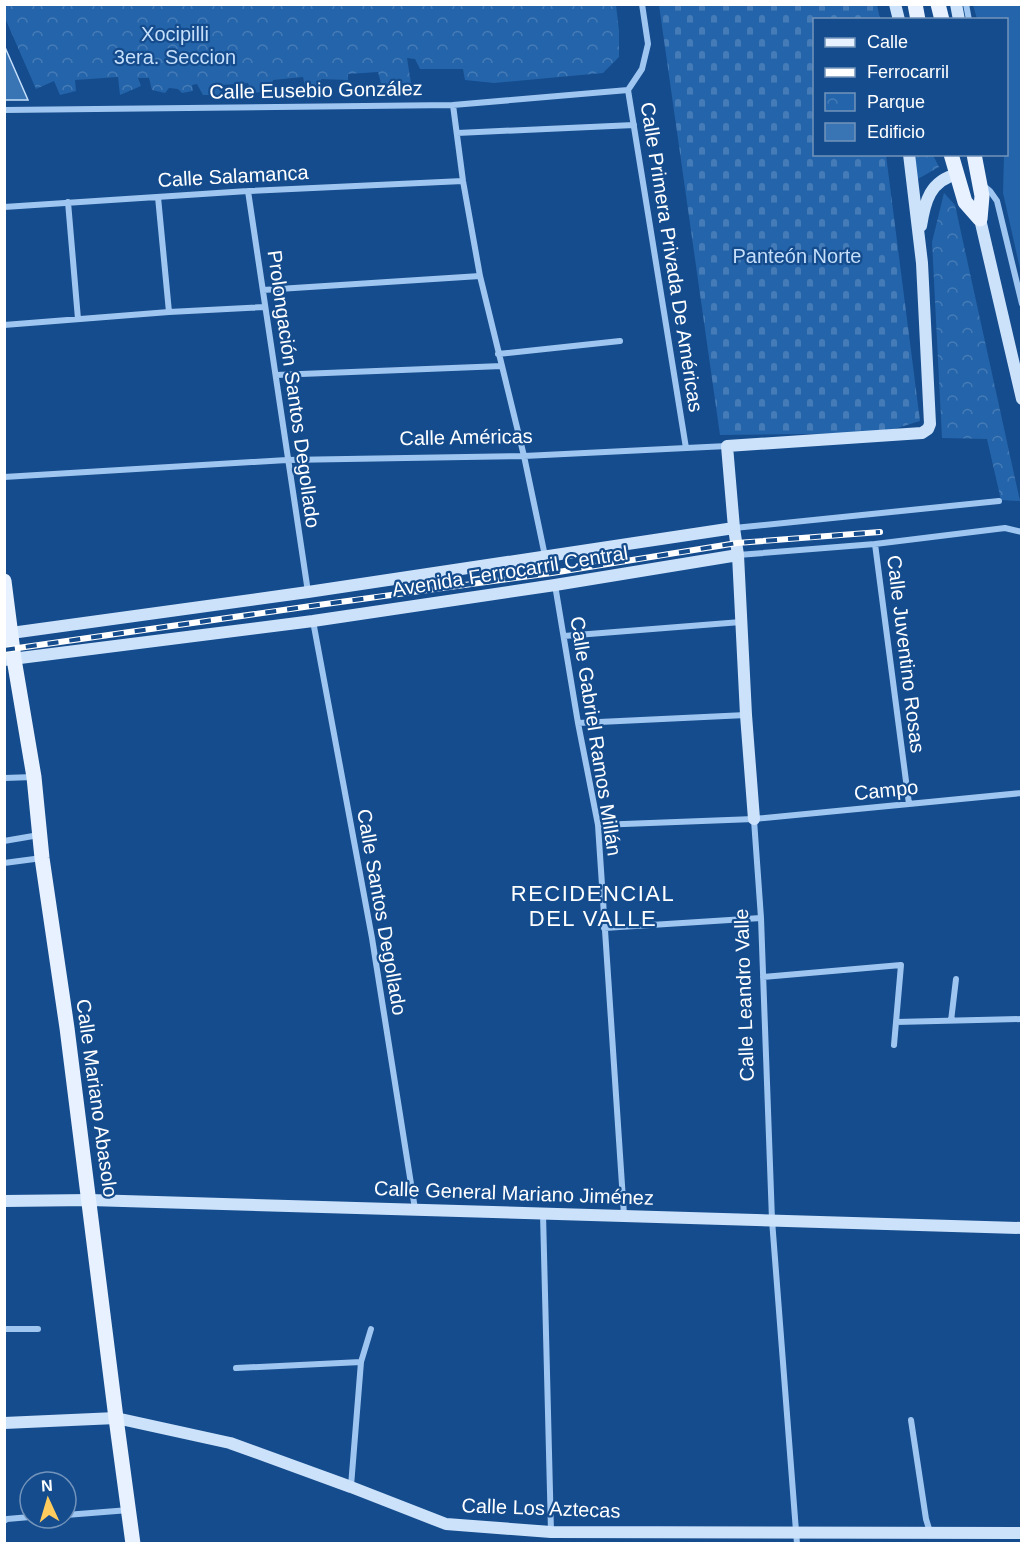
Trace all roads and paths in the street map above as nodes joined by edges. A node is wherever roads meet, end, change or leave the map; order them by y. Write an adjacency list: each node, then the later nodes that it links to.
1 (642, 4): 2 (street, Calle Primera Privada De Américas)
2 (628, 90): 3 (street, Calle Eusebio González); 5 (street, Calle Primera Privada De Américas)
3 (453, 105): 4 (street, Calle Eusebio González); 6 (street)
4 (4, 110)
5 (634, 125): 6 (street); 32 (street, Calle Primera Privada De Américas)
6 (458, 133): 11 (street)
7 (909, 156): 18 (main road)
8 (952, 156): 10 (main road)
9 (974, 156): 12 (main road)
10 (957, 174): 17 (main road); 18 (main road)
11 (463, 181): 13 (street, Calle Salamanca); 19 (street)
12 (981, 184): 17 (main road); 21 (street)
13 (248, 191): 14 (street, Calle Salamanca); 20 (street, Prolongación Santos Degollado)
14 (158, 197): 15 (street, Calle Salamanca); 23 (street)
15 (68, 202): 16 (street, Calle Salamanca); 24 (street)
16 (4, 207)
17 (980, 219): 30 (main road)
18 (919, 238): 31 (main road, Calle Américas)
19 (480, 276): 20 (street); 27 (street)
20 (263, 290): 22 (street, Prolongación Santos Degollado)
21 (1022, 304)
22 (264, 308): 23 (street); 29 (street, Prolongación Santos Degollado)
23 (169, 312): 24 (street)
24 (78, 319): 25 (street)
25 (4, 325)
26 (620, 341): 27 (street)
27 (498, 354): 28 (street)
28 (502, 366): 29 (street); 33 (street)
29 (276, 375): 34 (street, Prolongación Santos Degollado)
30 (1022, 399)
31 (727, 446): 32 (street, Calle Américas); 37 (main road, Calle Leandro Valle)
32 (686, 448): 33 (street, Calle Américas)
33 (524, 456): 34 (street, Calle Américas); 41 (street)
34 (287, 460): 35 (street, Calle Américas); 44 (street, Prolongación Santos Degollado)
35 (4, 477)
36 (999, 501): 37 (street, Avenida Ferrocarril Central)
37 (734, 528): 40 (main road, Calle Leandro Valle); 41 (main road, Avenida Ferrocarril Central)
38 (1022, 532): 39 (street, Avenida Ferrocarril Central)
39 (875, 544): 40 (street, Avenida Ferrocarril Central); 55 (street, Calle Juventino Rosas)
40 (738, 555): 43 (main road, Avenida Ferrocarril Central); 46 (main road, Calle Leandro Valle)
41 (545, 557): 44 (main road, Avenida Ferrocarril Central)
42 (4, 580): 47 (main road, Calle Mariano Abasolo)
43 (555, 585): 45 (main road, Avenida Ferrocarril Central); 48 (street, Calle Gabriel Ramos Millán)
44 (308, 592): 47 (main road, Avenida Ferrocarril Central)
45 (313, 621): 49 (main road, Avenida Ferrocarril Central); 72 (street, Calle Santos Degollado)
46 (741, 622): 48 (street); 50 (main road, Calle Leandro Valle)
47 (8, 633): 49 (main road, Calle Mariano Abasolo)
48 (564, 636): 51 (street, Calle Gabriel Ramos Millán)
49 (9, 659): 52 (main road, Calle Mariano Abasolo)
50 (746, 715): 51 (street); 56 (main road, Calle Leandro Valle)
51 (578, 723): 57 (street, Calle Gabriel Ramos Millán)
52 (33, 777): 53 (street); 58 (main road, Calle Mariano Abasolo)
53 (4, 778)
54 (1022, 793): 55 (street, Campo)
55 (909, 804): 56 (street, Campo)
56 (754, 819): 57 (street, Campo); 62 (street, Calle Leandro Valle)
57 (598, 825): 63 (street, Calle Gabriel Ramos Millán)
58 (40, 835): 59 (street); 60 (main road, Calle Mariano Abasolo)
59 (4, 841)
60 (42, 858): 61 (street); 70 (main road, Calle Mariano Abasolo)
61 (4, 863)
62 (761, 918): 63 (street); 64 (street, Calle Leandro Valle)
63 (604, 928): 74 (street, Calle Gabriel Ramos Millán)
64 (763, 977): 68 (street); 75 (street, Calle Leandro Valle)
65 (956, 979): 67 (street)
66 (1022, 1019): 67 (street)
67 (951, 1021): 68 (street)
68 (896, 1022): 69 (street)
69 (894, 1045)
70 (90, 1200): 71 (main road, Calle General Mariano Jiménez); 72 (main road, Calle General Mariano Jiménez); 82 (main road, Calle Mariano Abasolo)
71 (4, 1201)
72 (415, 1209): 73 (main road, Calle General Mariano Jiménez)
73 (543, 1213): 74 (main road, Calle General Mariano Jiménez); 88 (street)
74 (624, 1216): 75 (main road, Calle General Mariano Jiménez)
75 (771, 1220): 76 (main road, Calle General Mariano Jiménez); 91 (street, Calle Leandro Valle)
76 (1022, 1228)
77 (4, 1329): 78 (street)
78 (38, 1329)
79 (371, 1329): 80 (street)
80 (361, 1362): 81 (street); 85 (street)
81 (236, 1368)
82 (116, 1418): 84 (main road, Calle Los Aztecas); 85 (main road, Calle Los Aztecas); 86 (main road, Calle Mariano Abasolo)
83 (910, 1420): 89 (street)
84 (4, 1423)
85 (351, 1487): 88 (main road, Calle Los Aztecas)
86 (129, 1510): 87 (street); 92 (main road, Calle Mariano Abasolo)
87 (78, 1514)
88 (550, 1532): 91 (main road, Calle Los Aztecas)
89 (930, 1532): 90 (main road, Calle Los Aztecas); 91 (main road, Calle Los Aztecas)
90 (1022, 1533)
91 (796, 1537)
92 (134, 1544)

